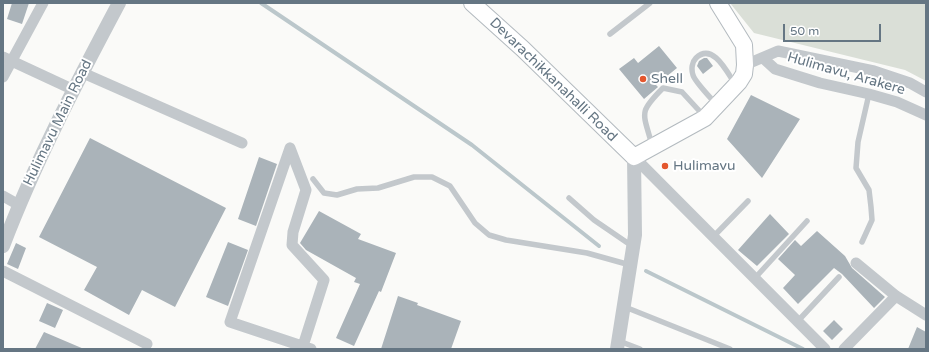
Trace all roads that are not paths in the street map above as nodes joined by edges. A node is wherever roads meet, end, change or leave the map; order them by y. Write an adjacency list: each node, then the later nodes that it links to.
1 (43, 3): 8 (street)
2 (119, 3): 10 (street, Hulimavu Main Road)
3 (472, 3): 21 (main road, Devarachikkanahalli Road)
4 (650, 3): 6 (lane)
5 (718, 3): 9 (main road)
6 (610, 34)
7 (764, 58): 9 (street); 14 (street, Hulimavu, Arakere); 15 (street, Hulimavu, Arakere)
8 (7, 59): 11 (street); 13 (street)
9 (746, 65): 12 (main road)
10 (83, 73): 13 (street, Hulimavu Main Road); 19 (street)
11 (3, 77)
12 (736, 85): 16 (main road); 16 (lane)
13 (74, 90): 26 (street, Hulimavu Main Road)
14 (926, 92)
15 (869, 94): 17 (street, Hulimavu, Arakere); 29 (lane)
16 (718, 105): 18 (main road)
17 (926, 115)
18 (706, 118): 20 (main road); 20 (lane)
19 (242, 143)
20 (653, 147): 21 (main road)
21 (634, 157): 28 (street); 31 (street)
22 (313, 179): 33 (lane)
23 (3, 196): 26 (street)
24 (569, 198): 31 (lane)
25 (748, 201): 28 (lane)
26 (18, 205): 30 (street, Hulimavu Main Road)
27 (807, 221): 36 (lane)
28 (713, 237): 36 (street)
29 (862, 242)
30 (3, 246)
31 (634, 247): 33 (street)
32 (856, 263): 37 (street)
33 (631, 265): 38 (street)
34 (3, 271): 41 (street)
35 (839, 277): 40 (lane)
36 (755, 278): 40 (street)
37 (896, 296): 39 (street); 47 (street)
38 (624, 307): 42 (street); 45 (lane)
39 (926, 315)
40 (797, 322): 46 (street)
41 (146, 344)
42 (618, 345): 44 (lane)
43 (305, 348): 43 (street)
44 (640, 349)
45 (730, 349)
46 (824, 349)
47 (844, 349)

